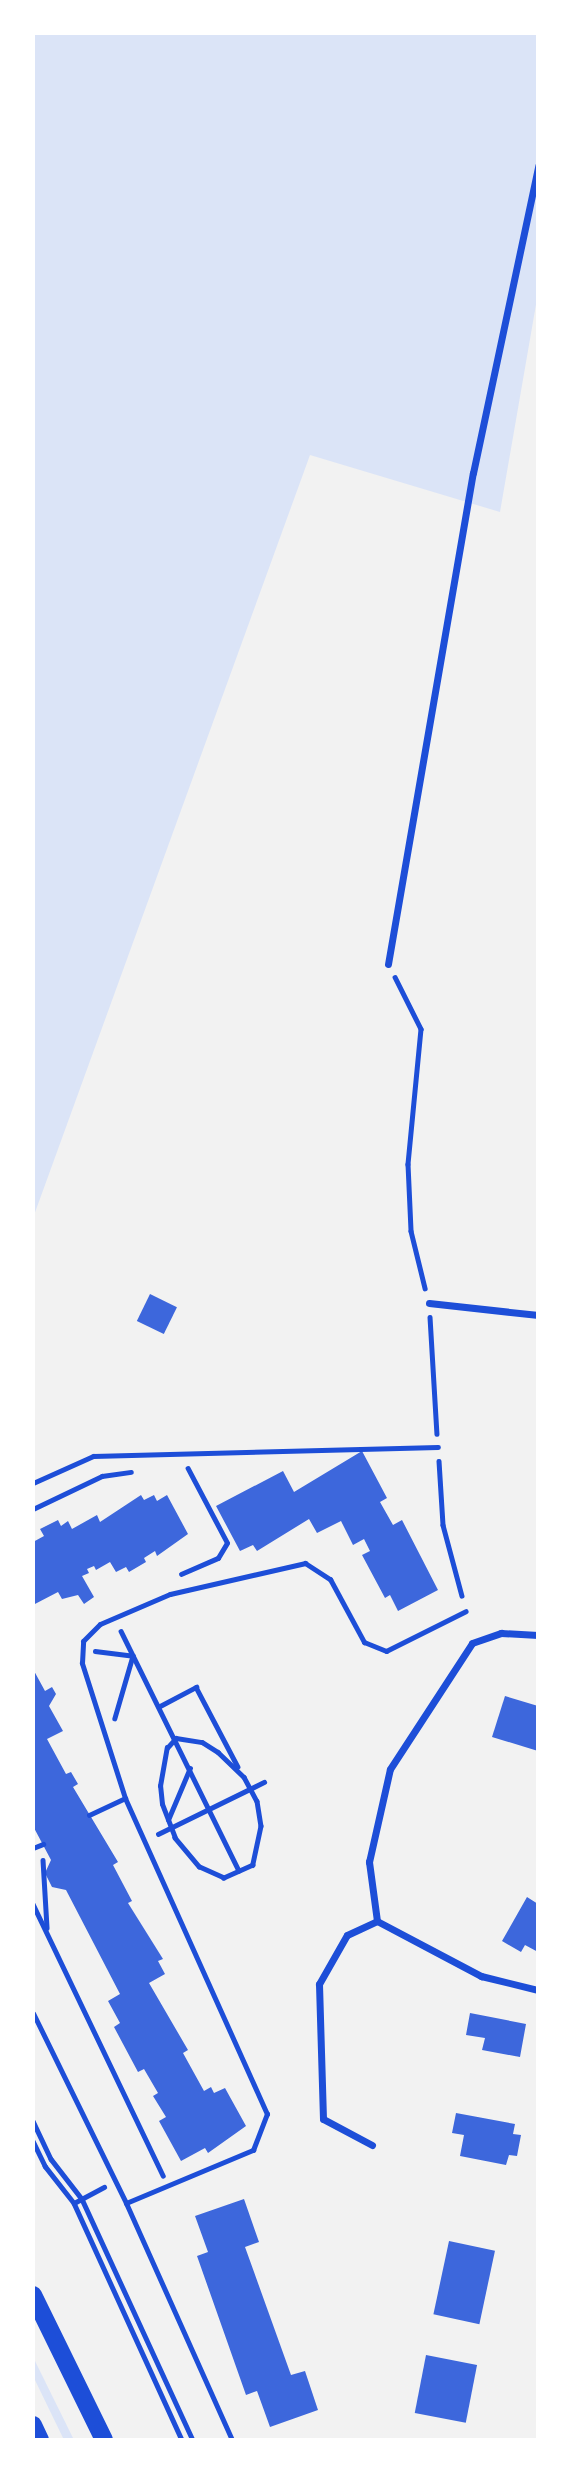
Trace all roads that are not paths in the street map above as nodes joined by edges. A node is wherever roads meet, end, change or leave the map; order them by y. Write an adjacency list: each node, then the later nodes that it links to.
1 (538, 166): 2 (street)
2 (388, 964)
3 (429, 1303): 4 (street)
4 (538, 1315)
5 (438, 1447): 6 (lane)
6 (33, 1483)
7 (466, 1611): 9 (lane)
8 (538, 1635): 13 (street)
9 (125, 1798): 10 (lane); 17 (lane)
10 (89, 1815)
11 (43, 1844): 12 (lane)
12 (33, 1848)
13 (377, 1921): 14 (street); 16 (street)
14 (538, 1990)
15 (33, 2013): 17 (lane)
16 (372, 2145)
17 (126, 2203): 22 (lane)
18 (33, 2295): 21 (main road)
19 (33, 2425): 20 (main road)
20 (40, 2440)
21 (104, 2440)
22 (232, 2440)

